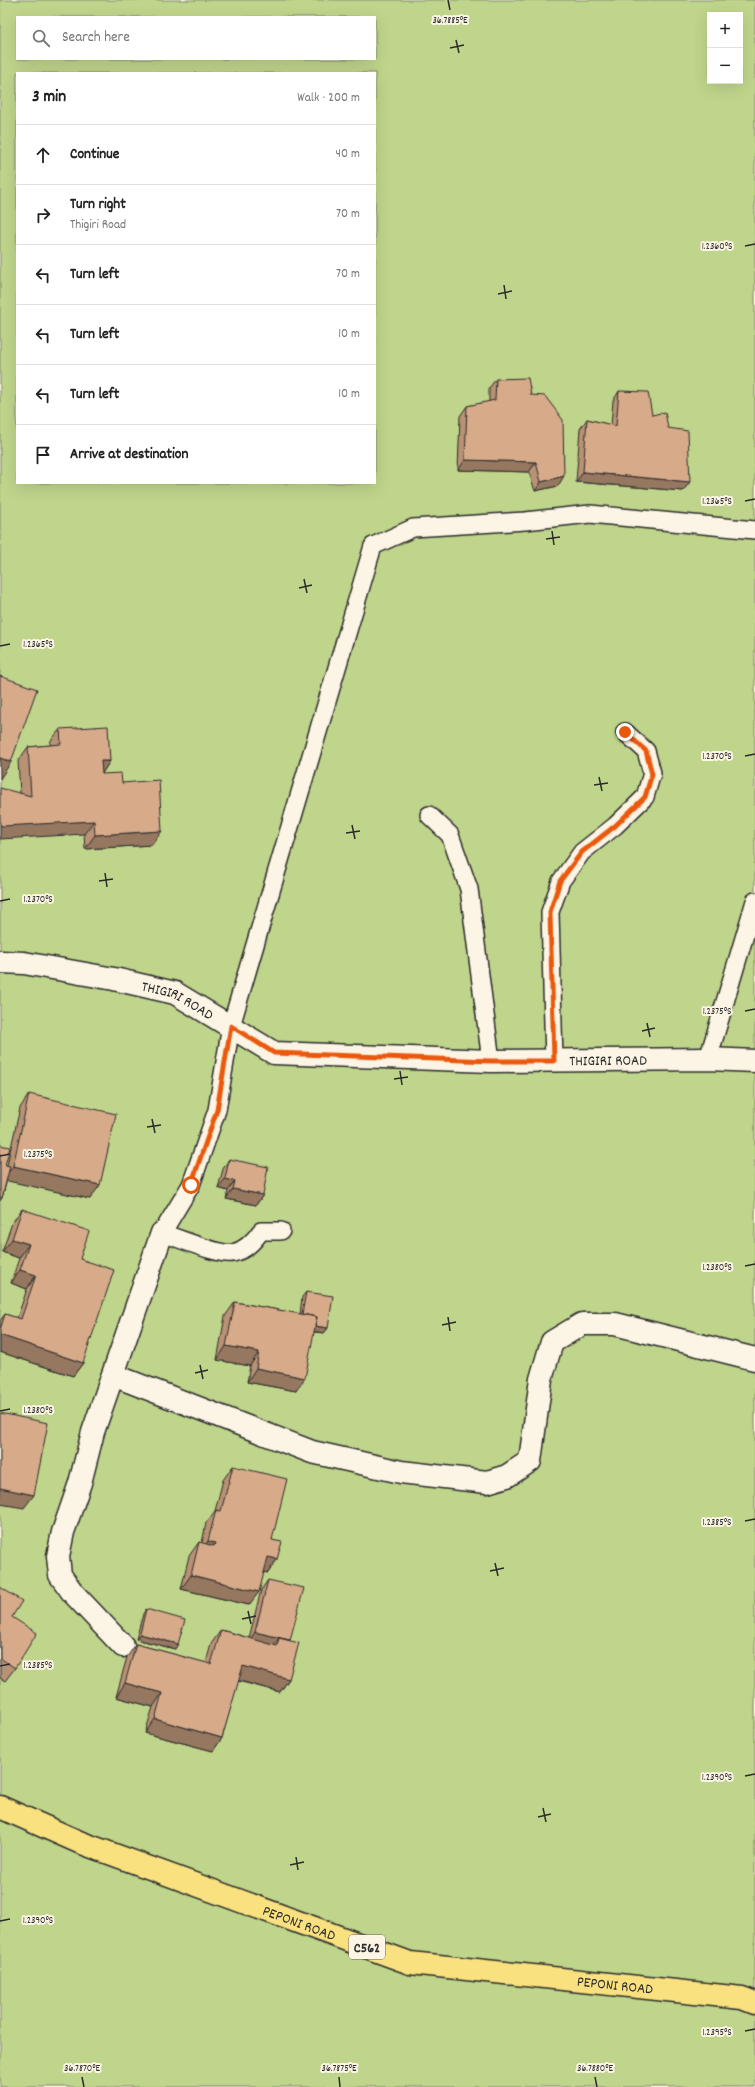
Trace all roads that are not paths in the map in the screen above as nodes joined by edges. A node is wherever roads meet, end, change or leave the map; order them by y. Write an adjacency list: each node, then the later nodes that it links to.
1 (755, 530): 6 (lane)
2 (625, 732): 10 (lane)
3 (429, 815): 9 (lane)
4 (755, 901): 7 (lane)
5 (0, 962): 6 (street, THIGIRI ROAD)
6 (231, 1026): 9 (street, THIGIRI ROAD); 12 (lane)
7 (708, 1059): 8 (street, THIGIRI ROAD); 10 (street, THIGIRI ROAD)
8 (755, 1060)
9 (491, 1061): 10 (street, THIGIRI ROAD)
10 (554, 1061)
11 (282, 1231): 12 (lane)
12 (162, 1233): 14 (street)
13 (755, 1359): 14 (street)
14 (113, 1375): 15 (street)
15 (123, 1646)
16 (0, 1807): 17 (main road, PEPONI ROAD / C562)
17 (751, 1999)

